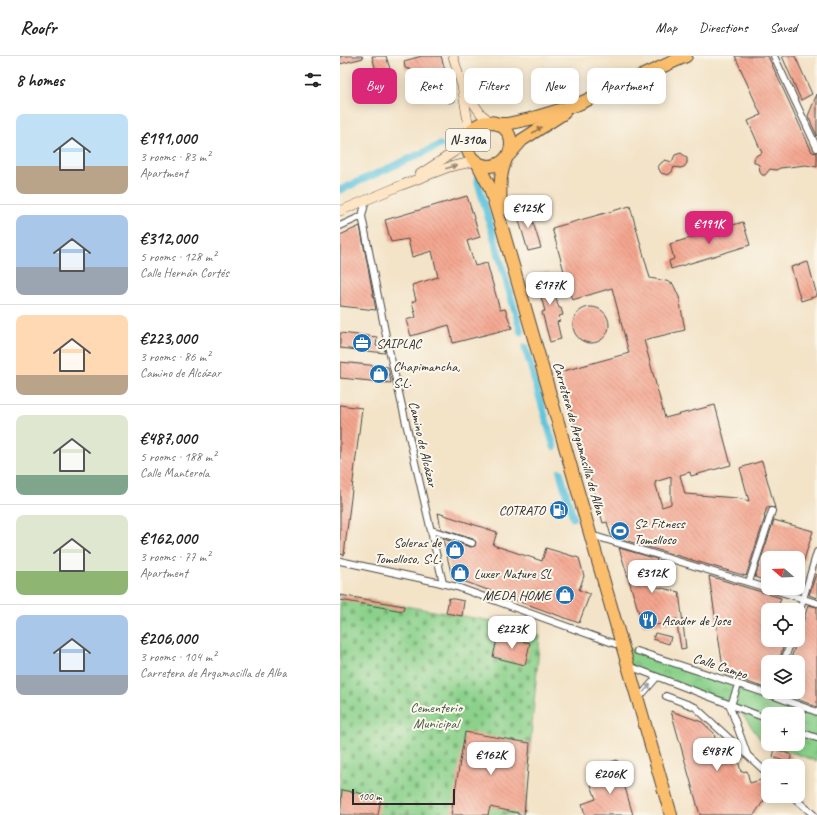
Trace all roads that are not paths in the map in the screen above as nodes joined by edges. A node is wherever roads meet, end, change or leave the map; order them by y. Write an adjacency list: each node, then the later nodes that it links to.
1 (453, 56): 4 (main road)
2 (686, 56): 5 (highway, N-310a)
3 (774, 56): 8 (street)
4 (462, 86): 6 (main road); 7 (main road)
5 (576, 105): 6 (highway, N-310a); 9 (highway, N-310a, one-way to 5)
6 (494, 123): 7 (highway, N-310a); 9 (highway, N-310a)
7 (469, 137): 10 (highway, N-310a); 11 (main road)
8 (817, 148)
9 (507, 158): 10 (highway, N-310a); 16 (highway, N-310a)
10 (476, 162): 11 (main road, one-way to 10); 16 (highway, N-310a)
11 (402, 185): 12 (main road)
12 (366, 200): 13 (main road); 14 (street)
13 (340, 211)
14 (362, 216): 15 (street); 18 (street, Camino de Alcázar)
15 (340, 226)
16 (503, 231): 19 (highway, Carretera de Argamasilla de Alba / N-310a)
17 (772, 511): 23 (street)
18 (431, 530): 20 (street); 24 (street, Camino de Alcázar)
19 (591, 535): 23 (street); 28 (highway, Carretera de Argamasilla de Alba / N-310a)
20 (472, 543)
21 (817, 552): 25 (street)
22 (340, 561): 24 (street)
23 (749, 582): 25 (street)
24 (443, 583): 28 (street)
25 (803, 599): 26 (street); 27 (street)
26 (802, 603)
27 (817, 603)
28 (623, 646): 30 (highway, Carretera de Argamasilla de Alba / N-310a)
29 (637, 651): 32 (street, Calle Campo)
30 (629, 666): 31 (street); 36 (highway, Carretera de Argamasilla de Alba / N-310a)
31 (657, 677): 33 (street); 36 (street, one-way to 31)
32 (738, 685): 34 (street, Calle Campo); 39 (street)
33 (690, 689): 38 (street); 39 (street)
34 (761, 691)
35 (666, 696): 38 (street)
36 (638, 699): 47 (highway, Carretera de Argamasilla de Alba / N-310a)
37 (786, 699): 40 (street, Calle Campo)
38 (685, 702): 44 (street)
39 (730, 705): 41 (street); 44 (street)
40 (817, 712)
41 (761, 716)
42 (805, 734): 43 (street)
43 (817, 738)
44 (748, 756): 45 (street)
45 (761, 768)
46 (800, 803): 48 (street)
47 (671, 815)
48 (814, 815)

